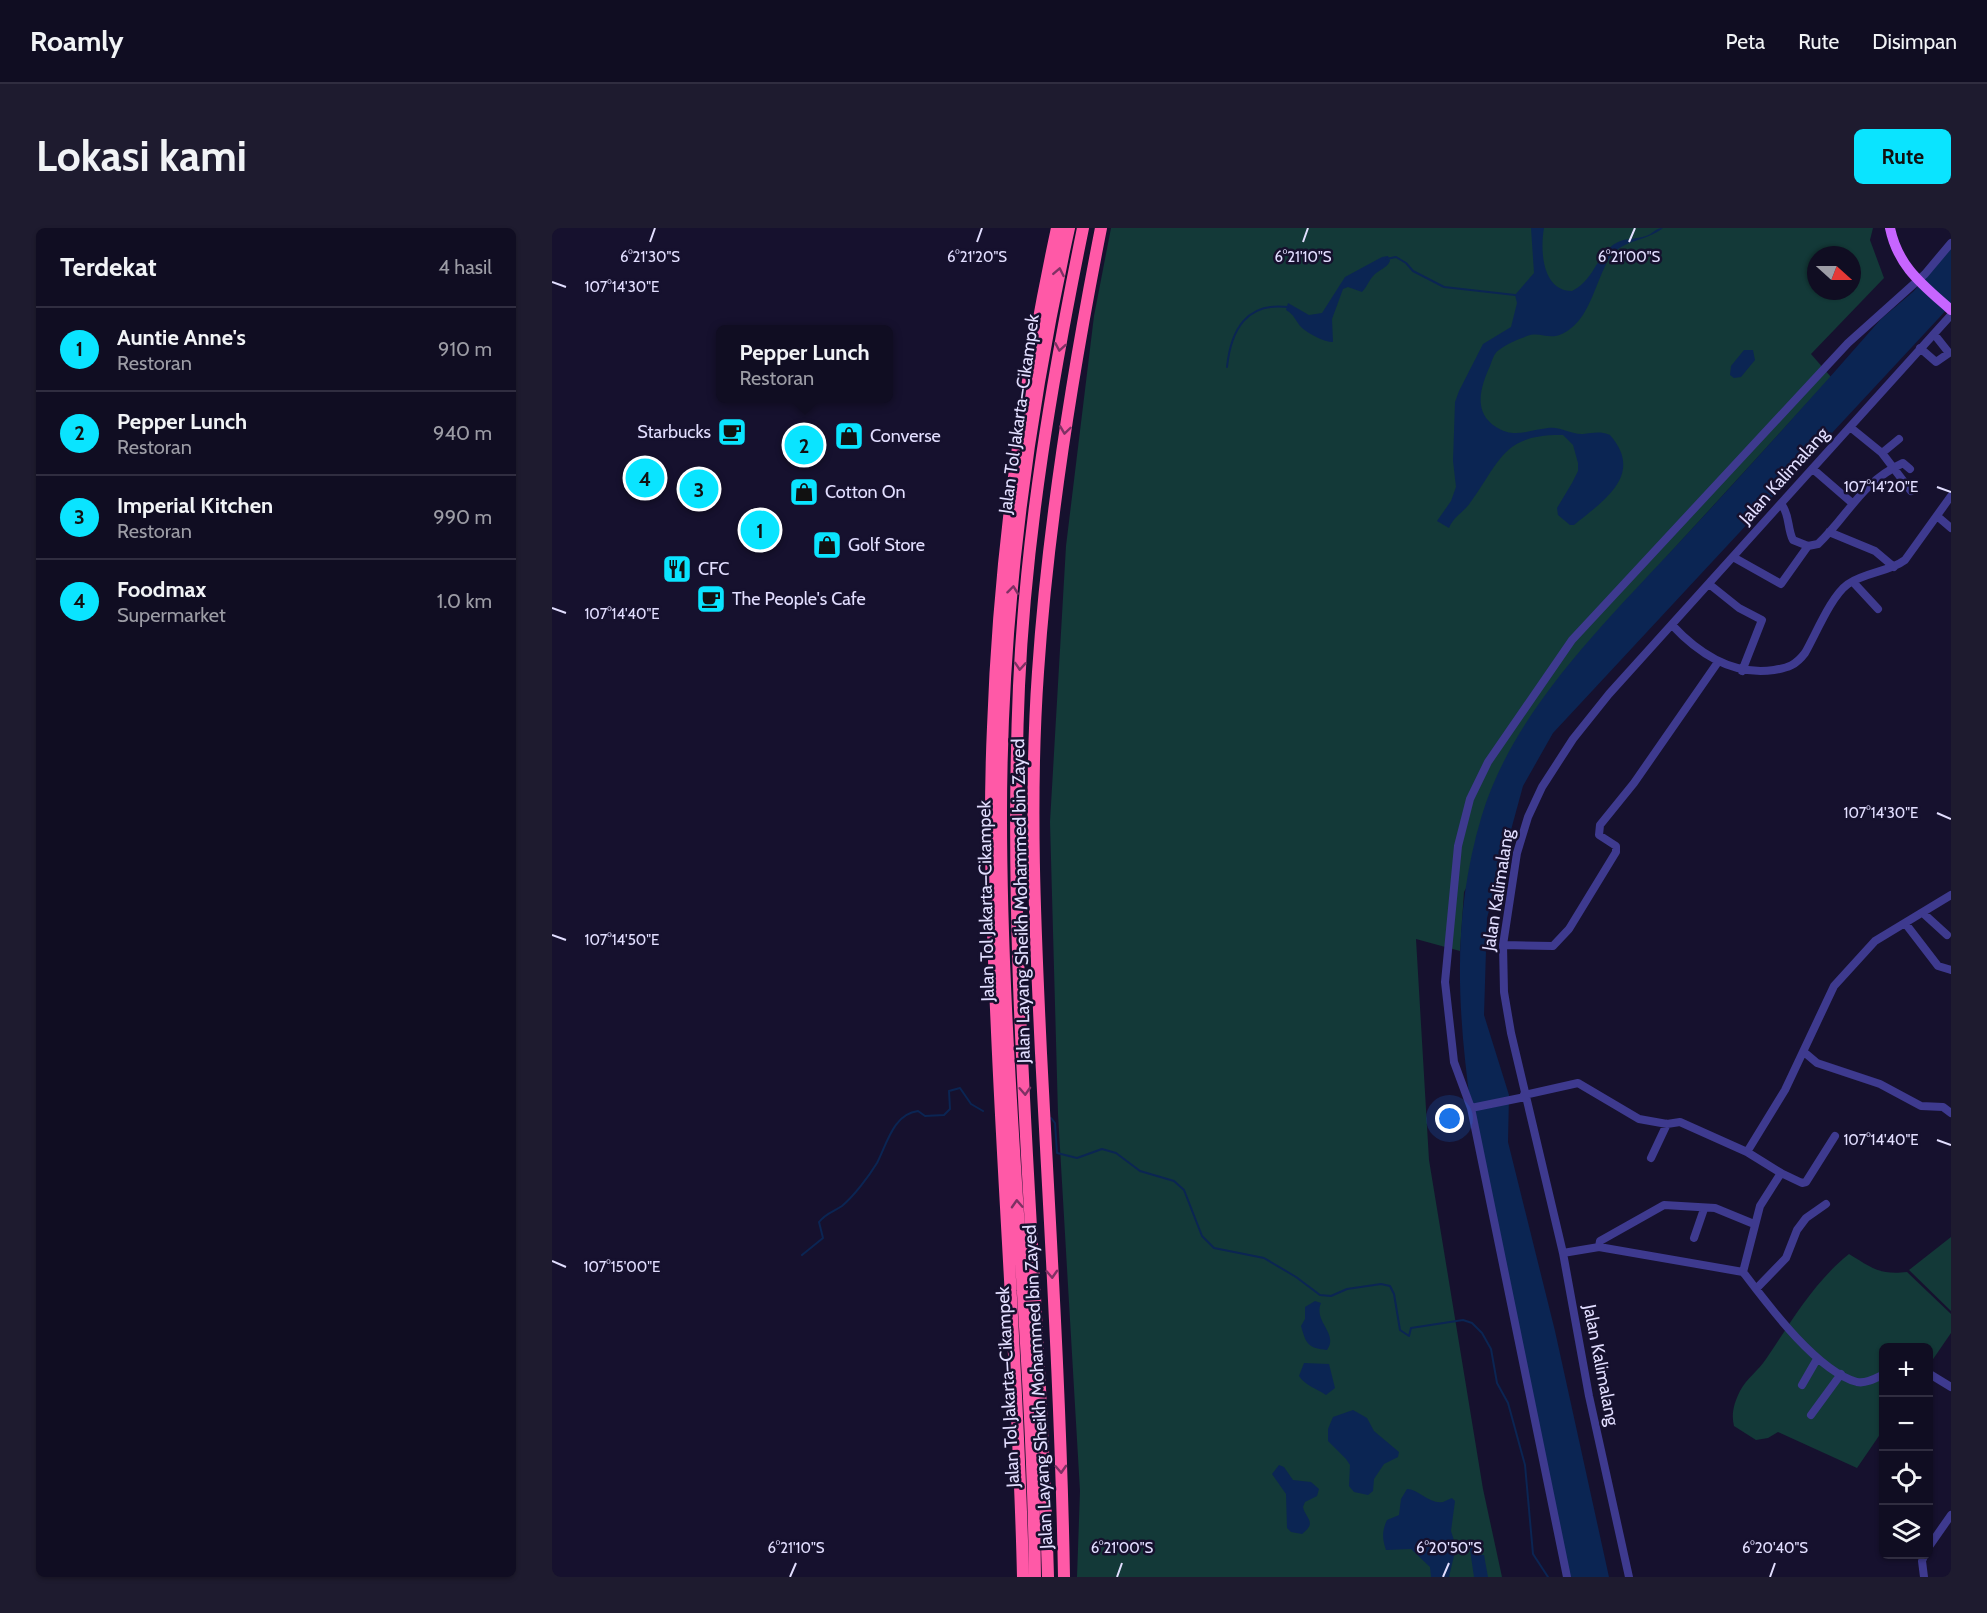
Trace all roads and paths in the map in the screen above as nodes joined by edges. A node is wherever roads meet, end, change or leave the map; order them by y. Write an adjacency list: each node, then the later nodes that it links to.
1 (1057, 228): 67 (highway, Jalan Layang Sheikh Mohammed bin Zayed)
2 (1069, 228): 68 (highway, Jalan Tol Jakarta–Cikampek, one-way to 2)
3 (1083, 228): 69 (highway, Jalan Tol Jakarta–Cikampek, one-way to 69)
4 (1101, 228): 70 (highway, Jalan Layang Sheikh Mohammed bin Zayed, one-way to 70)
5 (1890, 228): 7 (main road)
6 (1951, 243): 7 (street)
7 (1919, 282): 8 (main road); 42 (street)
8 (1951, 310)
9 (1951, 315): 10 (street, Jalan Kalimalang)
10 (1934, 334): 11 (street, Jalan Kalimalang); 11 (street)
11 (1920, 348): 12 (street, Jalan Kalimalang)
12 (1850, 427): 14 (street); 17 (street, Jalan Kalimalang)
13 (1899, 439): 14 (street)
14 (1882, 453): 15 (street)
15 (1893, 468): 16 (street); 18 (street); 20 (street)
16 (1910, 469)
17 (1814, 470): 20 (street); 21 (street, Jalan Kalimalang)
18 (1911, 491)
19 (1951, 496): 22 (street)
20 (1851, 502): 24 (street)
21 (1782, 505): 25 (street); 26 (street, Jalan Kalimalang)
22 (1937, 516): 23 (street); 27 (street)
23 (1951, 528)
24 (1829, 532): 25 (street); 27 (street)
25 (1808, 546): 26 (street)
26 (1733, 557): 29 (street, Jalan Kalimalang)
27 (1894, 567): 28 (street)
28 (1853, 582): 30 (street); 33 (street)
29 (1709, 584): 31 (street, Jalan Kalimalang); 33 (street)
30 (1878, 609)
31 (1672, 625): 32 (street); 38 (street, Jalan Kalimalang)
32 (1718, 662): 33 (street); 38 (street)
33 (1742, 671)
34 (1951, 895): 35 (street)
35 (1924, 914): 36 (street); 37 (street)
36 (1905, 923): 39 (street); 40 (street)
37 (1947, 935)
38 (1503, 945): 41 (street, Jalan Kalimalang)
39 (1951, 970)
40 (1804, 1052): 43 (street); 46 (street)
41 (1522, 1097): 42 (street); 44 (street); 54 (street, Jalan Kalimalang)
42 (1474, 1108): 71 (street)
43 (1951, 1113)
44 (1667, 1124): 46 (street); 47 (street)
45 (1835, 1136): 48 (street)
46 (1747, 1152): 48 (street)
47 (1651, 1158)
48 (1781, 1173): 51 (street)
49 (1826, 1204): 56 (street)
50 (1704, 1209): 51 (street); 52 (street); 53 (street)
51 (1754, 1224): 55 (street)
52 (1694, 1238)
53 (1599, 1247): 54 (street); 55 (street)
54 (1563, 1253): 72 (street, Jalan Kalimalang)
55 (1743, 1272): 56 (street)
56 (1756, 1289): 57 (street)
57 (1817, 1359): 58 (street); 61 (street)
58 (1841, 1374): 59 (street); 63 (street)
59 (1879, 1376)
60 (1933, 1376): 62 (street)
61 (1802, 1385)
62 (1951, 1387)
63 (1811, 1415)
64 (1951, 1515): 65 (street)
65 (1933, 1542)
66 (1923, 1559): 73 (street)
67 (1023, 1577)
68 (1035, 1577)
69 (1048, 1577)
70 (1064, 1577)
71 (1567, 1577)
72 (1629, 1577)
73 (1924, 1577)

